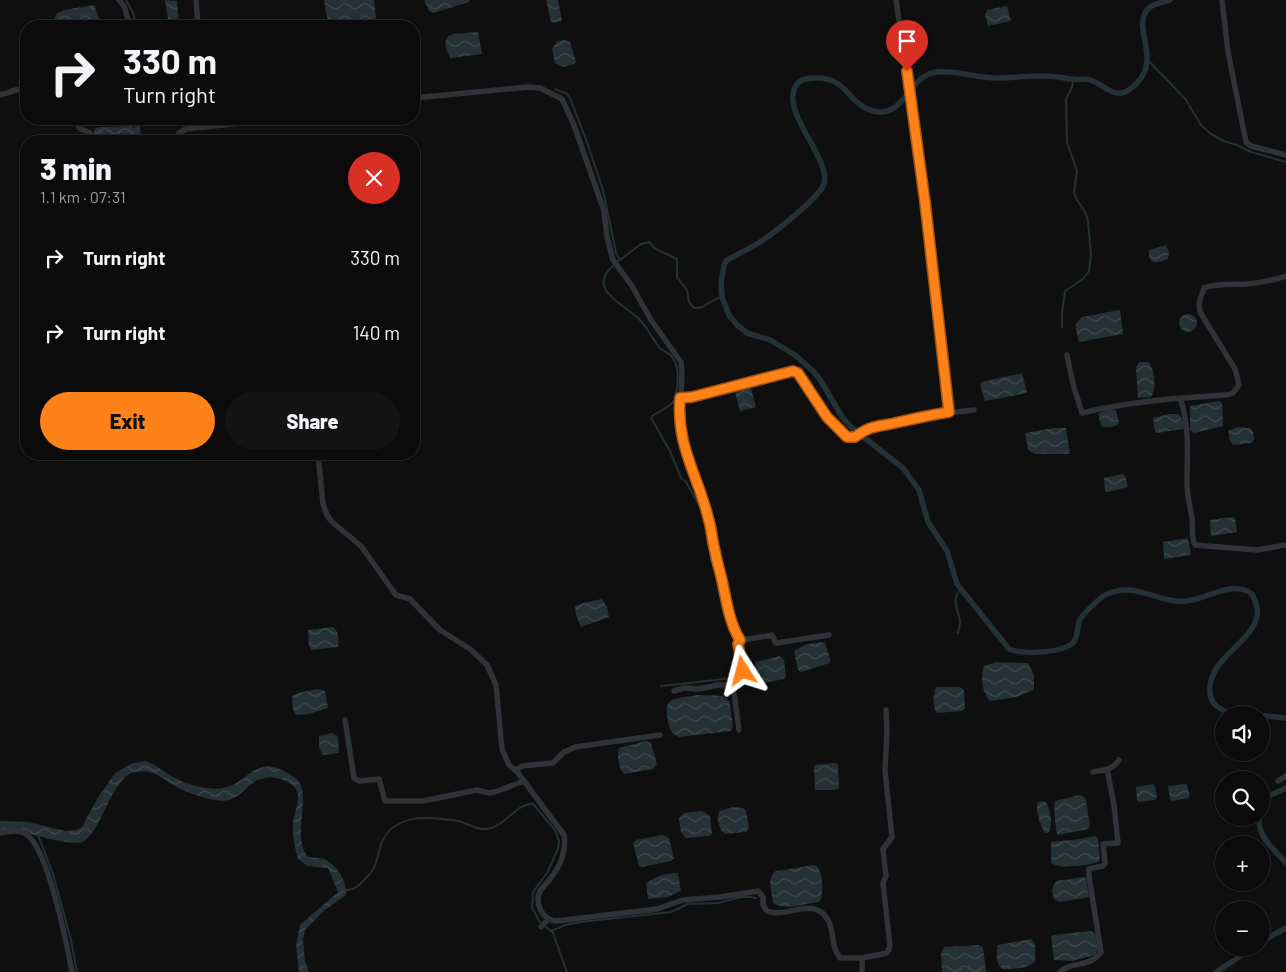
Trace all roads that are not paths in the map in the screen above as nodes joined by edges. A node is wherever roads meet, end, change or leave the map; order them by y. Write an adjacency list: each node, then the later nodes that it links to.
1 (119, 0): 5 (street)
2 (196, 0): 6 (street)
3 (896, 0): 21 (street)
4 (1222, 0): 15 (street)
5 (128, 20)
6 (198, 20)
7 (20, 88): 8 (street)
8 (0, 95)
9 (420, 97): 18 (street)
10 (78, 125): 13 (street)
11 (225, 125): 12 (street)
12 (207, 127): 14 (street)
13 (92, 135)
14 (179, 135)
15 (1286, 155)
16 (1286, 276): 19 (street)
17 (1067, 355): 19 (street)
18 (680, 398): 21 (street); 25 (street)
19 (1180, 398): 23 (street)
20 (974, 410): 21 (street)
21 (949, 412)
22 (319, 460): 34 (street)
23 (1286, 545)
24 (829, 635): 25 (street)
25 (740, 640): 26 (street)
26 (733, 685): 27 (street); 30 (street)
27 (674, 691)
28 (886, 710): 42 (street)
29 (345, 720): 37 (street)
30 (739, 730)
31 (660, 735): 34 (street)
32 (1119, 760): 33 (street)
33 (1107, 769): 35 (street); 45 (street)
34 (516, 770): 37 (street)
35 (1093, 772)
36 (1286, 776): 38 (street)
37 (524, 781): 40 (street)
38 (1278, 782)
39 (0, 833): 43 (street)
40 (548, 921): 41 (street); 42 (street)
41 (541, 927)
42 (862, 958): 44 (street)
43 (72, 972)
44 (862, 972)
45 (1060, 972)

